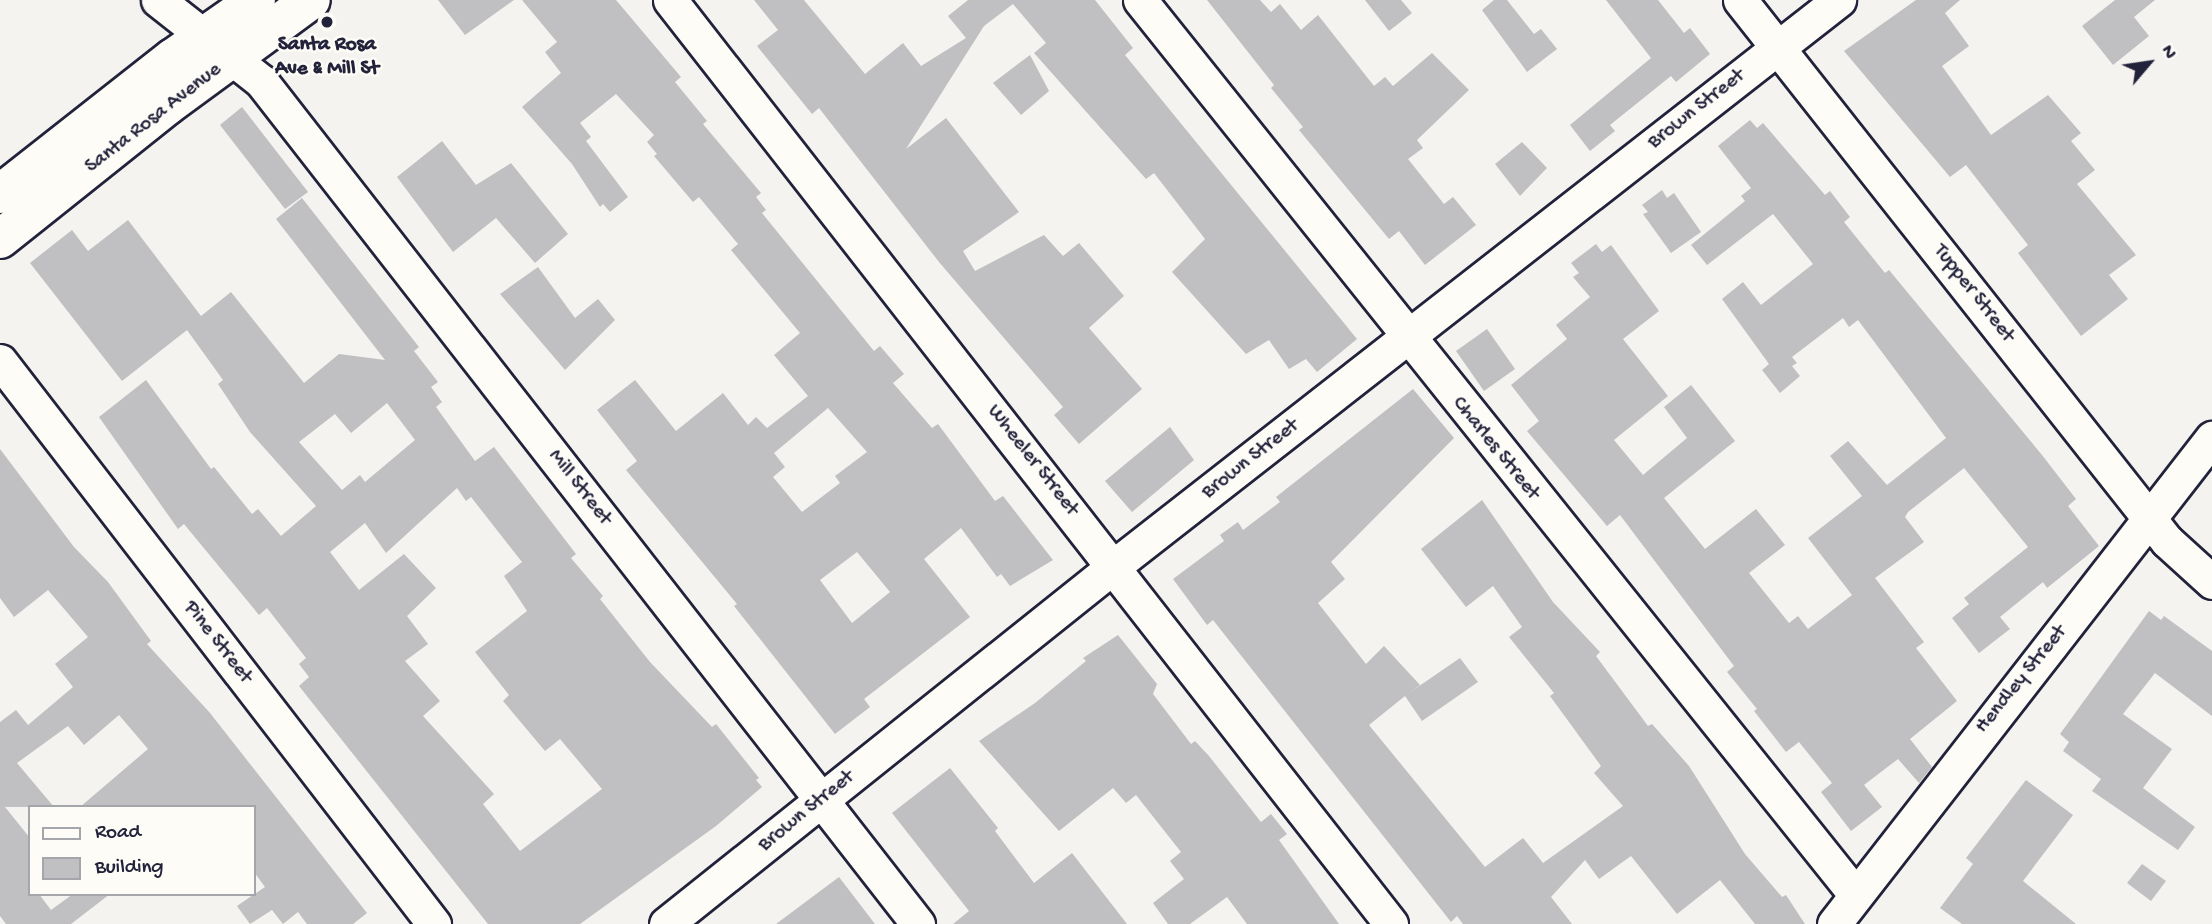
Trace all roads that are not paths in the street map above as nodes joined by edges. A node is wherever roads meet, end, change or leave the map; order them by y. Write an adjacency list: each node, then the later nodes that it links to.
1 (158, 0): 8 (street, Mill Street)
2 (256, 0): 8 (main road, Santa Rosa Avenue)
3 (311, 0): 8 (main road, Santa Rosa Avenue)
4 (670, 0): 16 (street, Wheeler Street)
5 (1139, 0): 12 (street, Charles Street)
6 (1740, 0): 9 (street, Tupper Street)
7 (1839, 0): 9 (street, Brown Street)
8 (219, 47): 10 (main road, Santa Rosa Avenue); 11 (main road, Santa Rosa Avenue); 18 (street, Mill Street)
9 (1778, 48): 12 (street, Brown Street); 15 (street, Tupper Street)
10 (0, 194)
11 (0, 239)
12 (1407, 339): 16 (street, Brown Street); 19 (street, Charles Street)
13 (0, 361): 20 (street, Pine Street)
14 (2212, 438): 15 (street, Hendley Street)
15 (2149, 518): 17 (street, Tupper Street); 19 (street, Hendley Street)
16 (1114, 566): 18 (street, Brown Street); 23 (street, Wheeler Street)
17 (2212, 582)
18 (822, 800): 21 (street, Brown Street); 22 (street, Mill Street)
19 (1855, 894): 24 (street, Hendley Street)
20 (434, 924)
21 (666, 924)
22 (918, 924)
23 (1391, 924)
24 (1834, 924)

